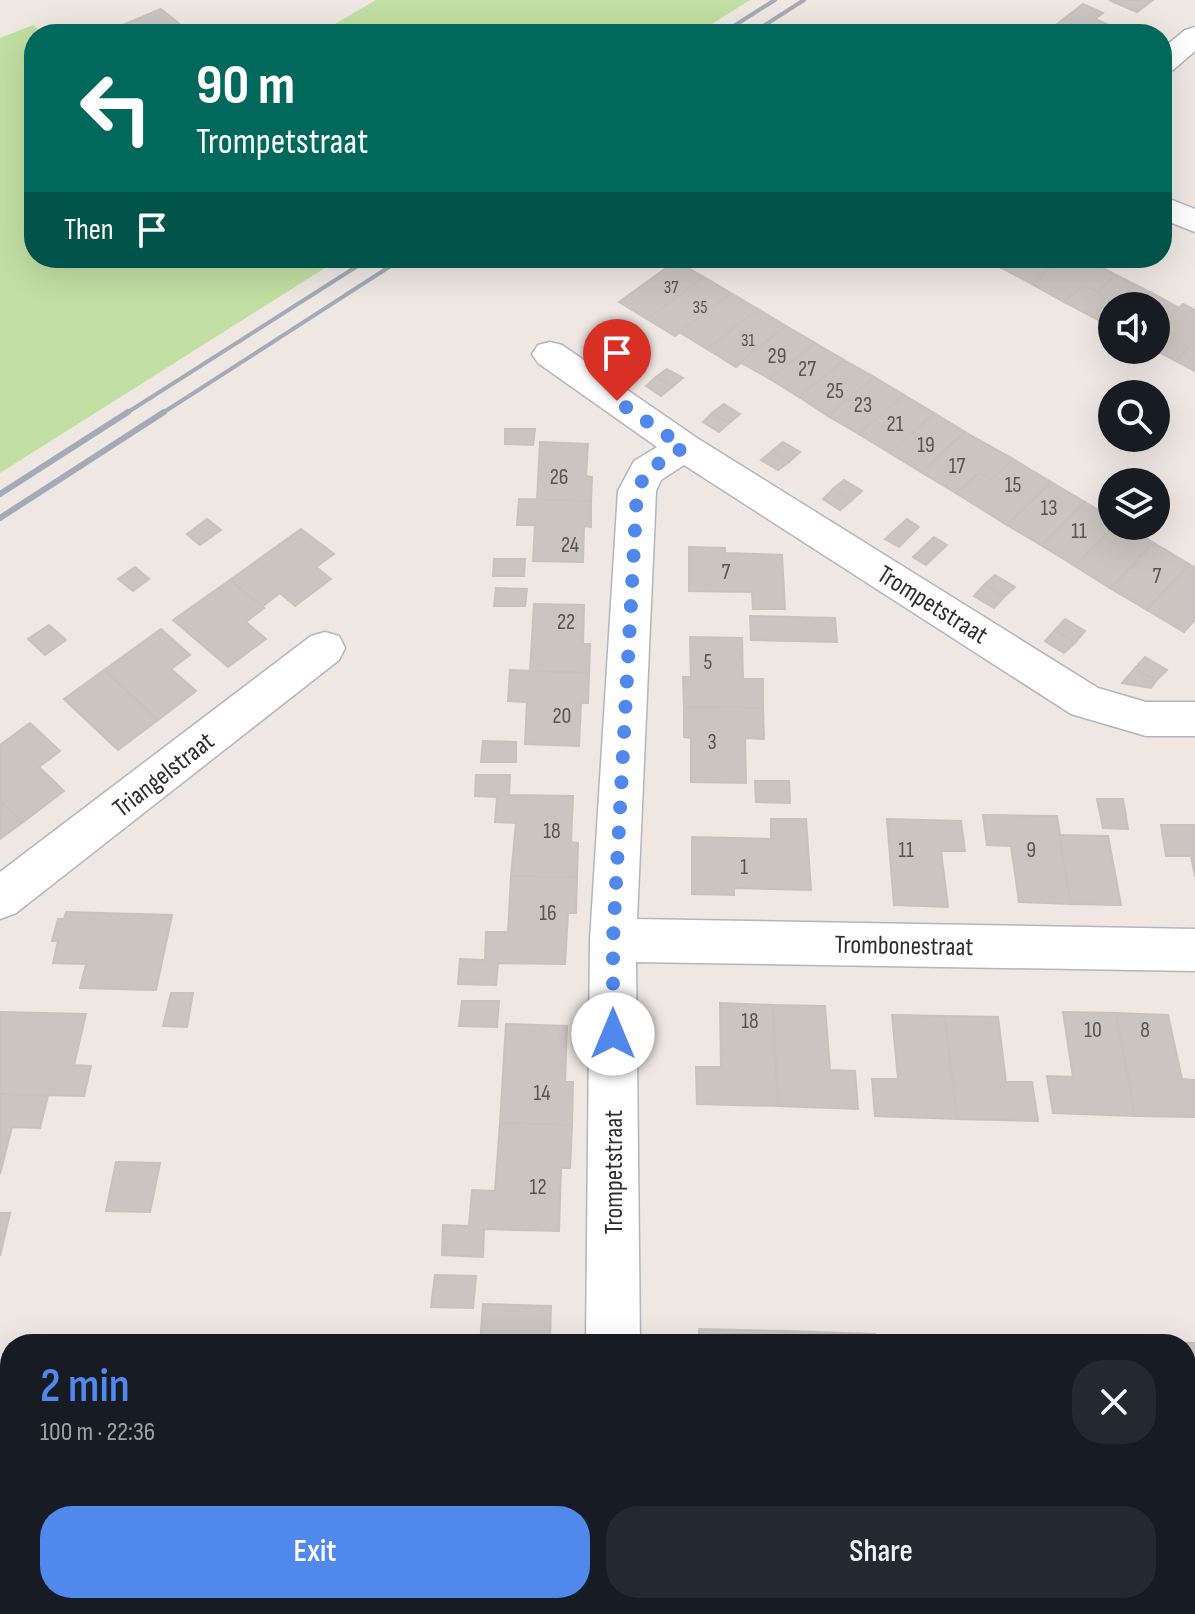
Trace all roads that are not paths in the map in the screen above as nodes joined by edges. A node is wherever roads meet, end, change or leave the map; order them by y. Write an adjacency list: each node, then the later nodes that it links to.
1 (1195, 36): 2 (street)
2 (1172, 56)
3 (1172, 211): 4 (street)
4 (1195, 222)
5 (550, 354): 6 (street, Trompetstraat)
6 (684, 447): 8 (street, Trompetstraat); 10 (street, Trompetstraat)
7 (325, 648): 9 (street, Triangelstraat)
8 (1195, 719)
9 (0, 899)
10 (613, 940): 11 (street, Trombonestraat); 12 (street, Trompetstraat)
11 (1195, 950)
12 (613, 1334)

